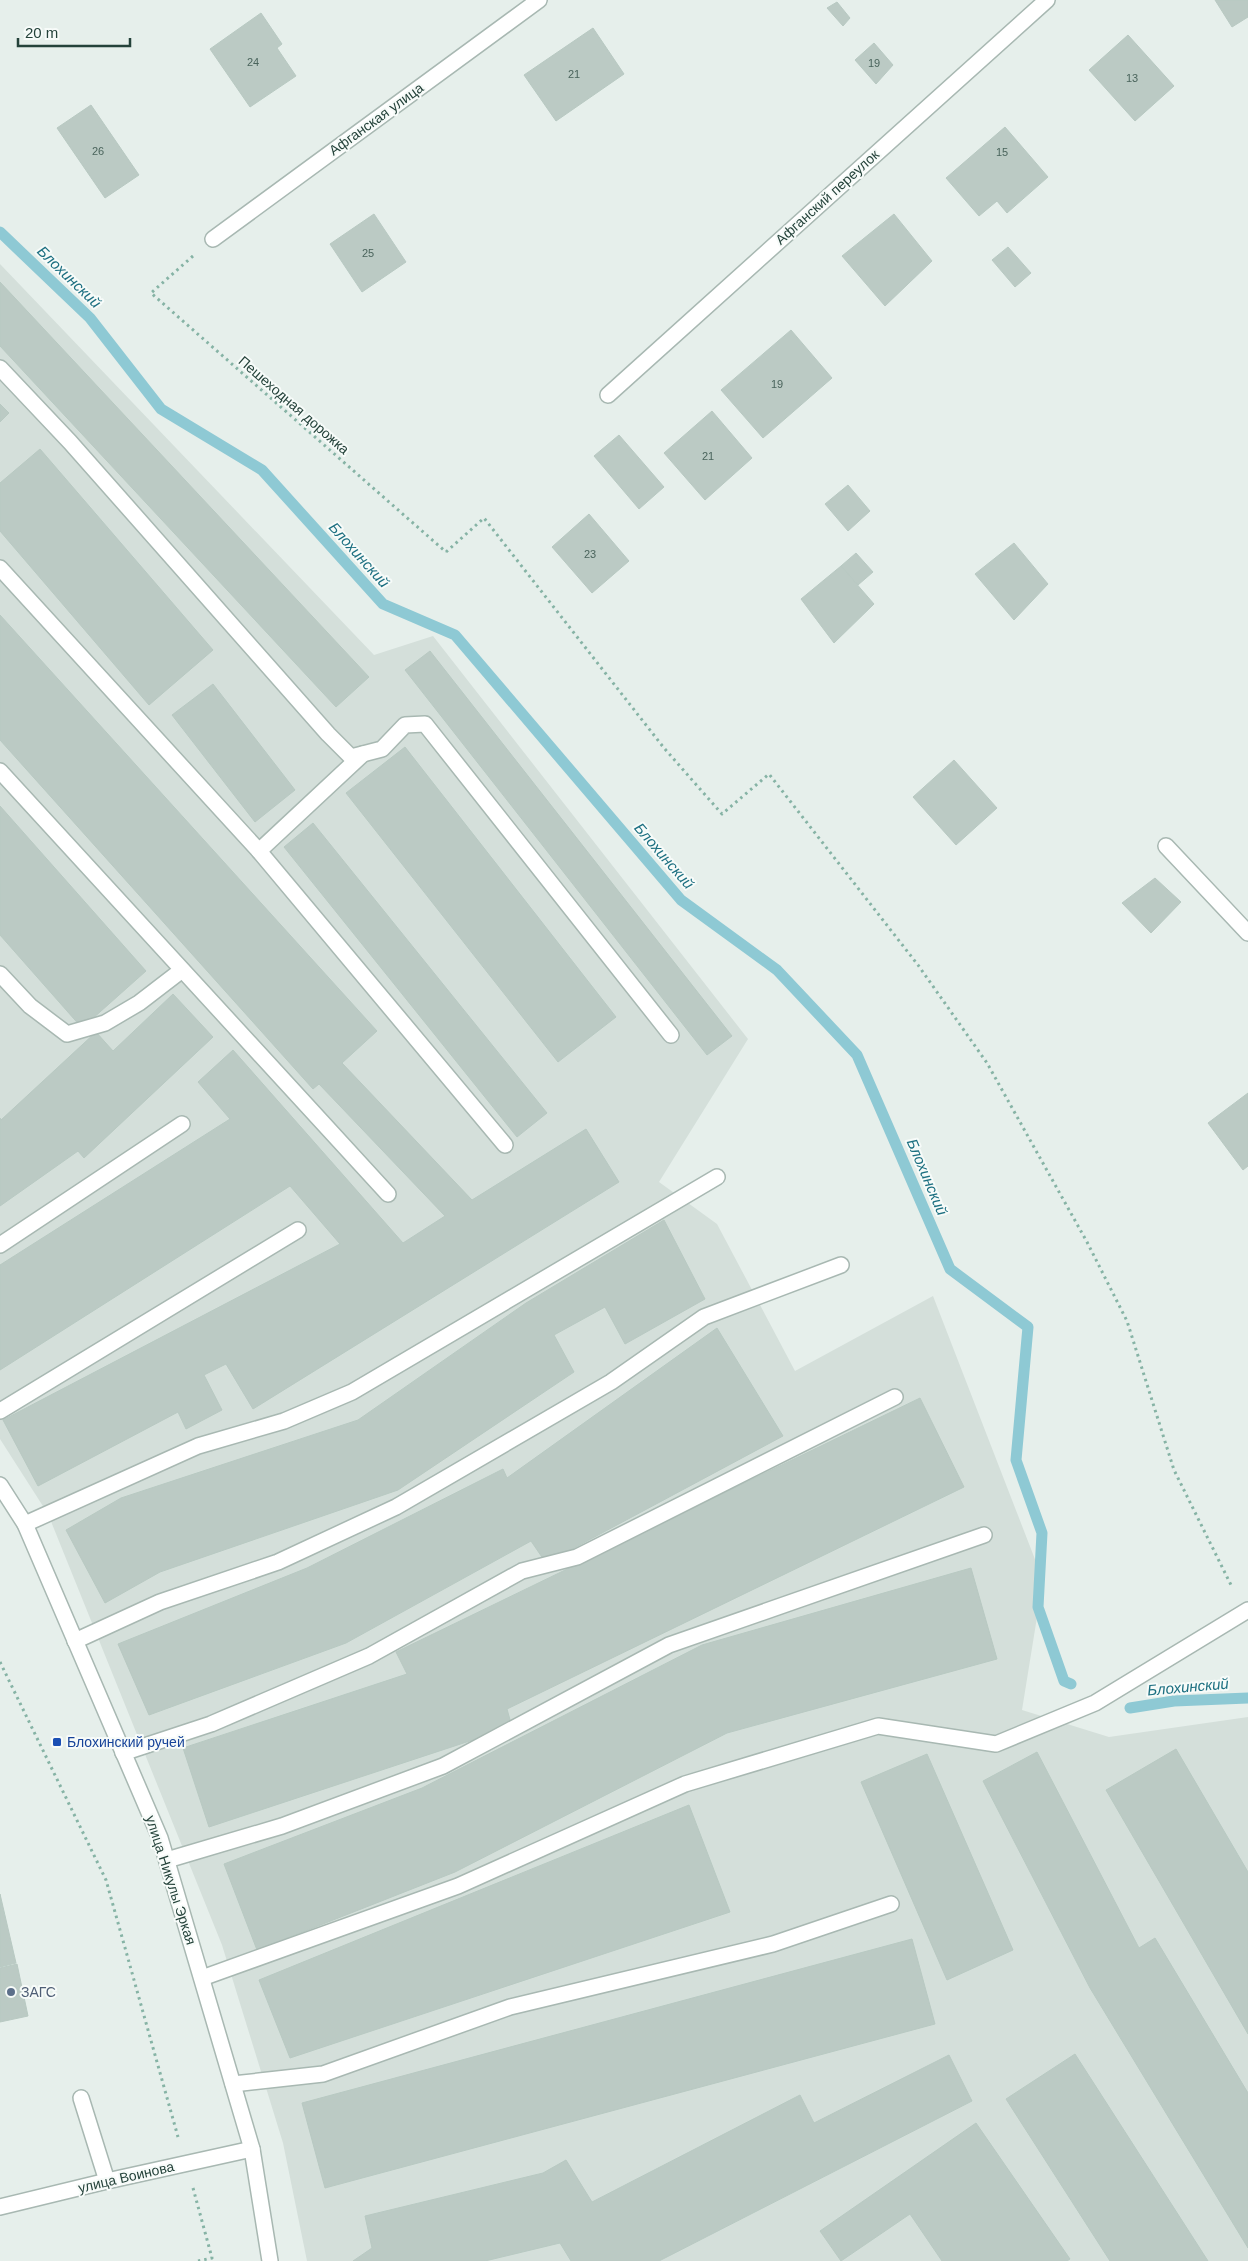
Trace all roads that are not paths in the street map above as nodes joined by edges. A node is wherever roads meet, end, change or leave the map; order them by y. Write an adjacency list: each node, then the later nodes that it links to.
1 (539, 0): 3 (street, Афганская улица)
2 (1047, 0): 5 (street, Афганский переулок)
3 (213, 238)
4 (0, 368): 7 (street)
5 (608, 395)
6 (0, 568): 10 (street)
7 (363, 754): 10 (street); 14 (street)
8 (0, 770): 12 (street)
9 (1166, 846): 11 (street)
10 (258, 851): 16 (street)
11 (1248, 932)
12 (182, 970): 13 (street); 18 (street)
13 (0, 974)
14 (671, 1035)
15 (182, 1124): 20 (street)
16 (505, 1145)
17 (717, 1177): 25 (street)
18 (388, 1194)
19 (298, 1230): 23 (street)
20 (0, 1245)
21 (841, 1265): 28 (street)
22 (895, 1397): 29 (street)
23 (0, 1411)
24 (0, 1485): 25 (street, улица Никулы Эркая)
25 (25, 1524): 28 (street, улица Никулы Эркая)
26 (984, 1535): 30 (street)
27 (1246, 1611): 32 (street)
28 (75, 1641): 29 (street, улица Никулы Эркая)
29 (123, 1753): 30 (street, улица Никулы Эркая)
30 (167, 1860): 32 (street, улица Никулы Эркая)
31 (891, 1904): 33 (street)
32 (202, 1978): 33 (street, улица Никулы Эркая)
33 (233, 2084): 35 (street, улица Никулы Эркая)
34 (81, 2098): 36 (street)
35 (252, 2149): 36 (street, улица Воинова); 38 (street, улица Никулы Эркая)
36 (107, 2180): 37 (street, улица Воинова)
37 (0, 2207)
38 (270, 2261)

